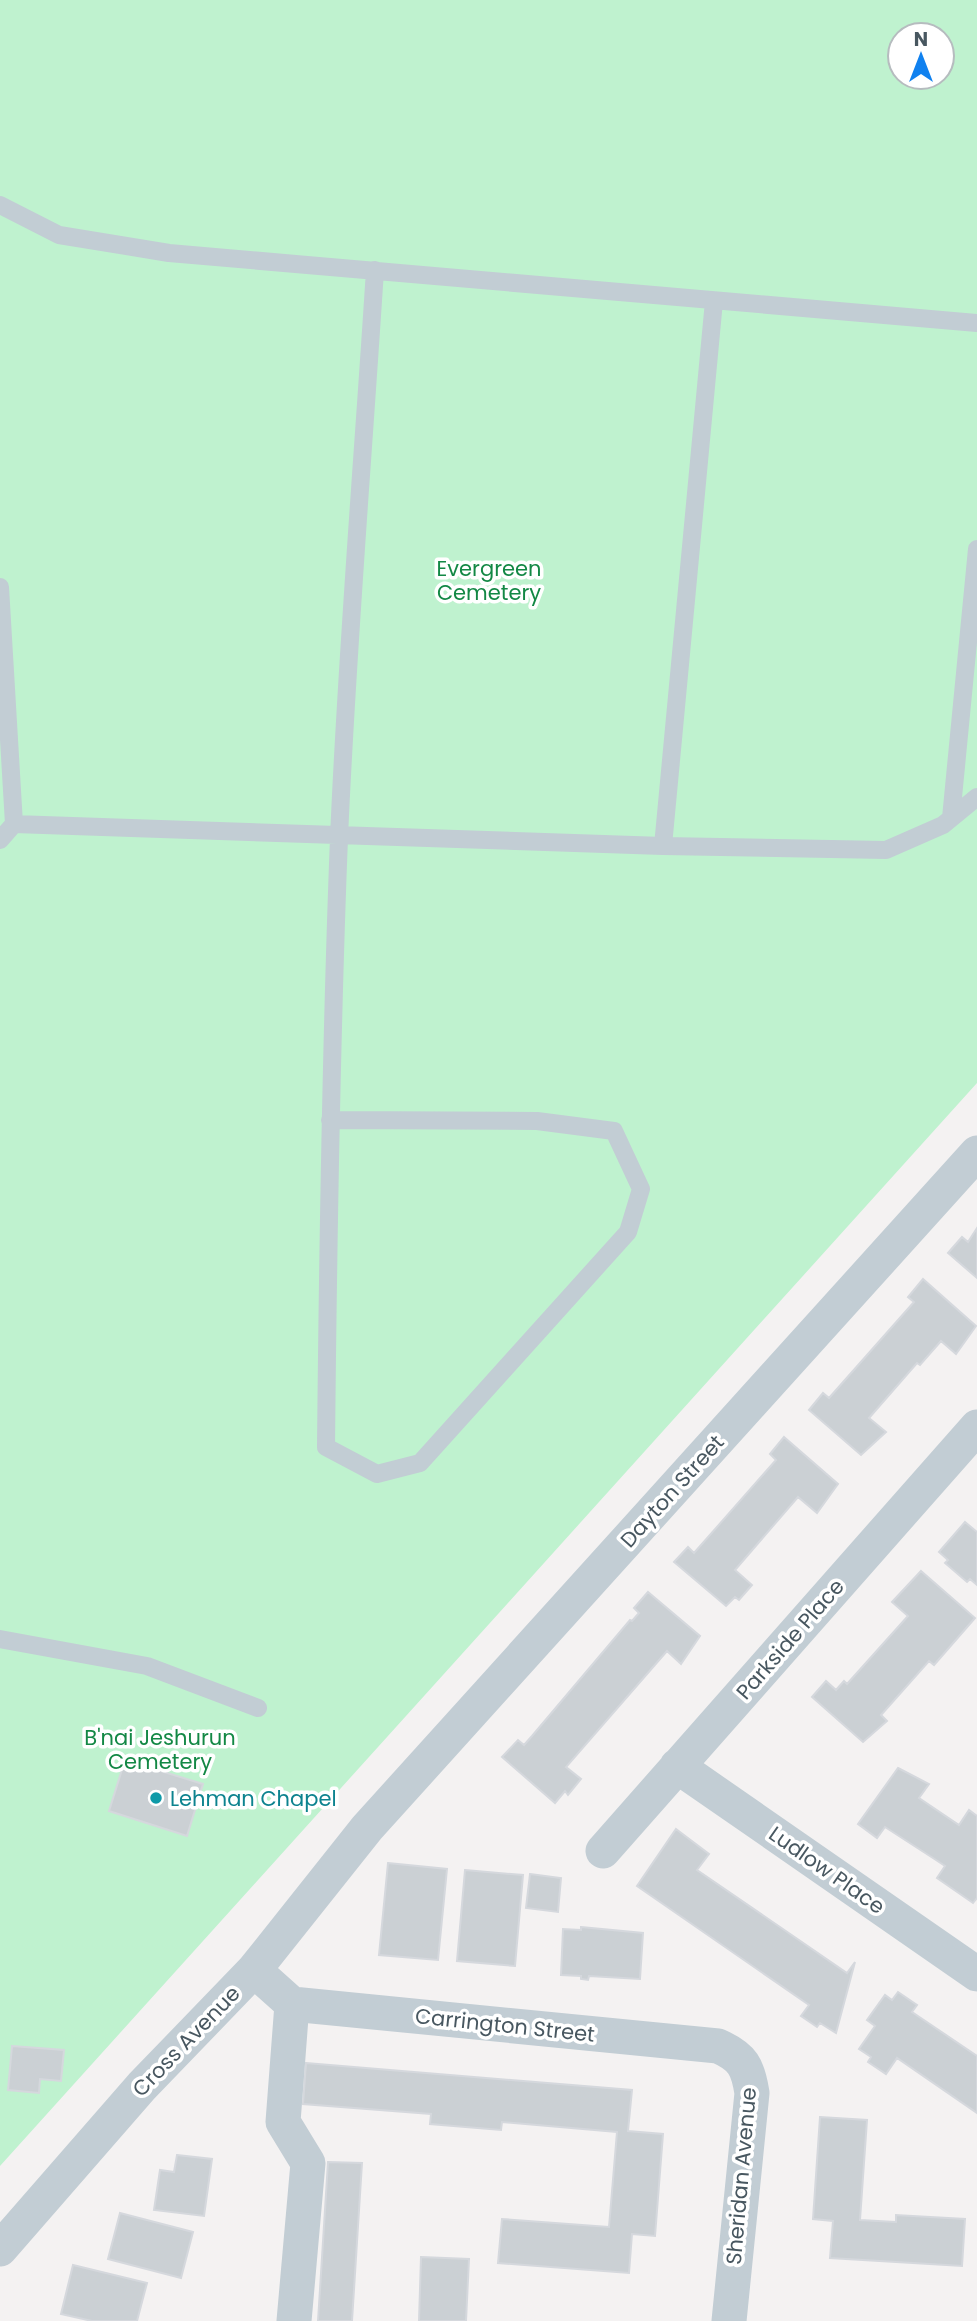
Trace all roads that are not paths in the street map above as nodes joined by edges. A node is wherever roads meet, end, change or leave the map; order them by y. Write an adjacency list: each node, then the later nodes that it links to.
1 (0, 205): 2 (lane)
2 (375, 270): 3 (lane); 11 (lane)
3 (714, 301): 4 (lane); 13 (lane)
4 (977, 323)
5 (977, 549): 9 (lane)
6 (0, 587): 7 (lane)
7 (3, 681): 10 (lane)
8 (977, 797): 9 (lane)
9 (951, 818): 13 (lane)
10 (14, 824): 11 (lane); 12 (lane)
11 (340, 835): 13 (lane); 14 (lane)
12 (0, 840)
13 (663, 846)
14 (330, 1120): 14 (lane)
15 (977, 1153): 20 (street, Dayton Street)
16 (977, 1427): 19 (street, Parkside Place)
17 (0, 1639): 18 (lane)
18 (258, 1708)
19 (677, 1766): 21 (street, Parkside Place); 23 (street, Ludlow Place)
20 (367, 1828): 22 (street, Cross Avenue)
21 (603, 1851)
22 (254, 1970): 24 (street); 26 (street, Cross Avenue)
23 (977, 1974)
24 (292, 2004): 25 (street, Carrington Street); 27 (street)
25 (718, 2046): 28 (street, Sheridan Avenue)
26 (0, 2249)
27 (295, 2321)
28 (729, 2321)

